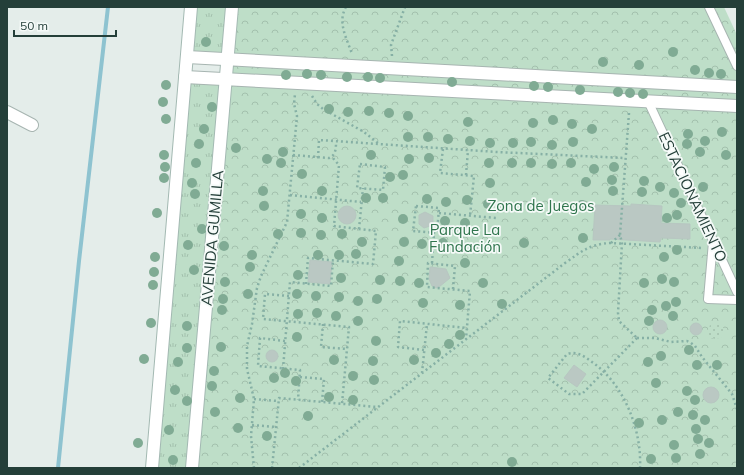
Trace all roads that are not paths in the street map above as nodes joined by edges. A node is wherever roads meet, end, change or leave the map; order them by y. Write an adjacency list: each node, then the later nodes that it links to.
1 (191, 7): 4 (street)
2 (232, 7): 5 (street, AVENIDA GUMILLA)
3 (709, 7): 6 (lane)
4 (187, 57): 5 (street); 7 (street)
5 (227, 60): 8 (street, AVENIDA GUMILLA); 9 (street)
6 (737, 66)
7 (186, 77): 8 (street); 17 (street)
8 (226, 79): 10 (street); 18 (street, AVENIDA GUMILLA)
9 (737, 87)
10 (648, 101): 11 (street); 14 (lane, ESTACIONAMIENTO)
11 (737, 106)
12 (7, 112): 13 (street)
13 (32, 125)
14 (713, 244): 15 (lane, ESTACIONAMIENTO); 16 (lane)
15 (737, 292)
16 (737, 300)
17 (152, 468)
18 (192, 468)

